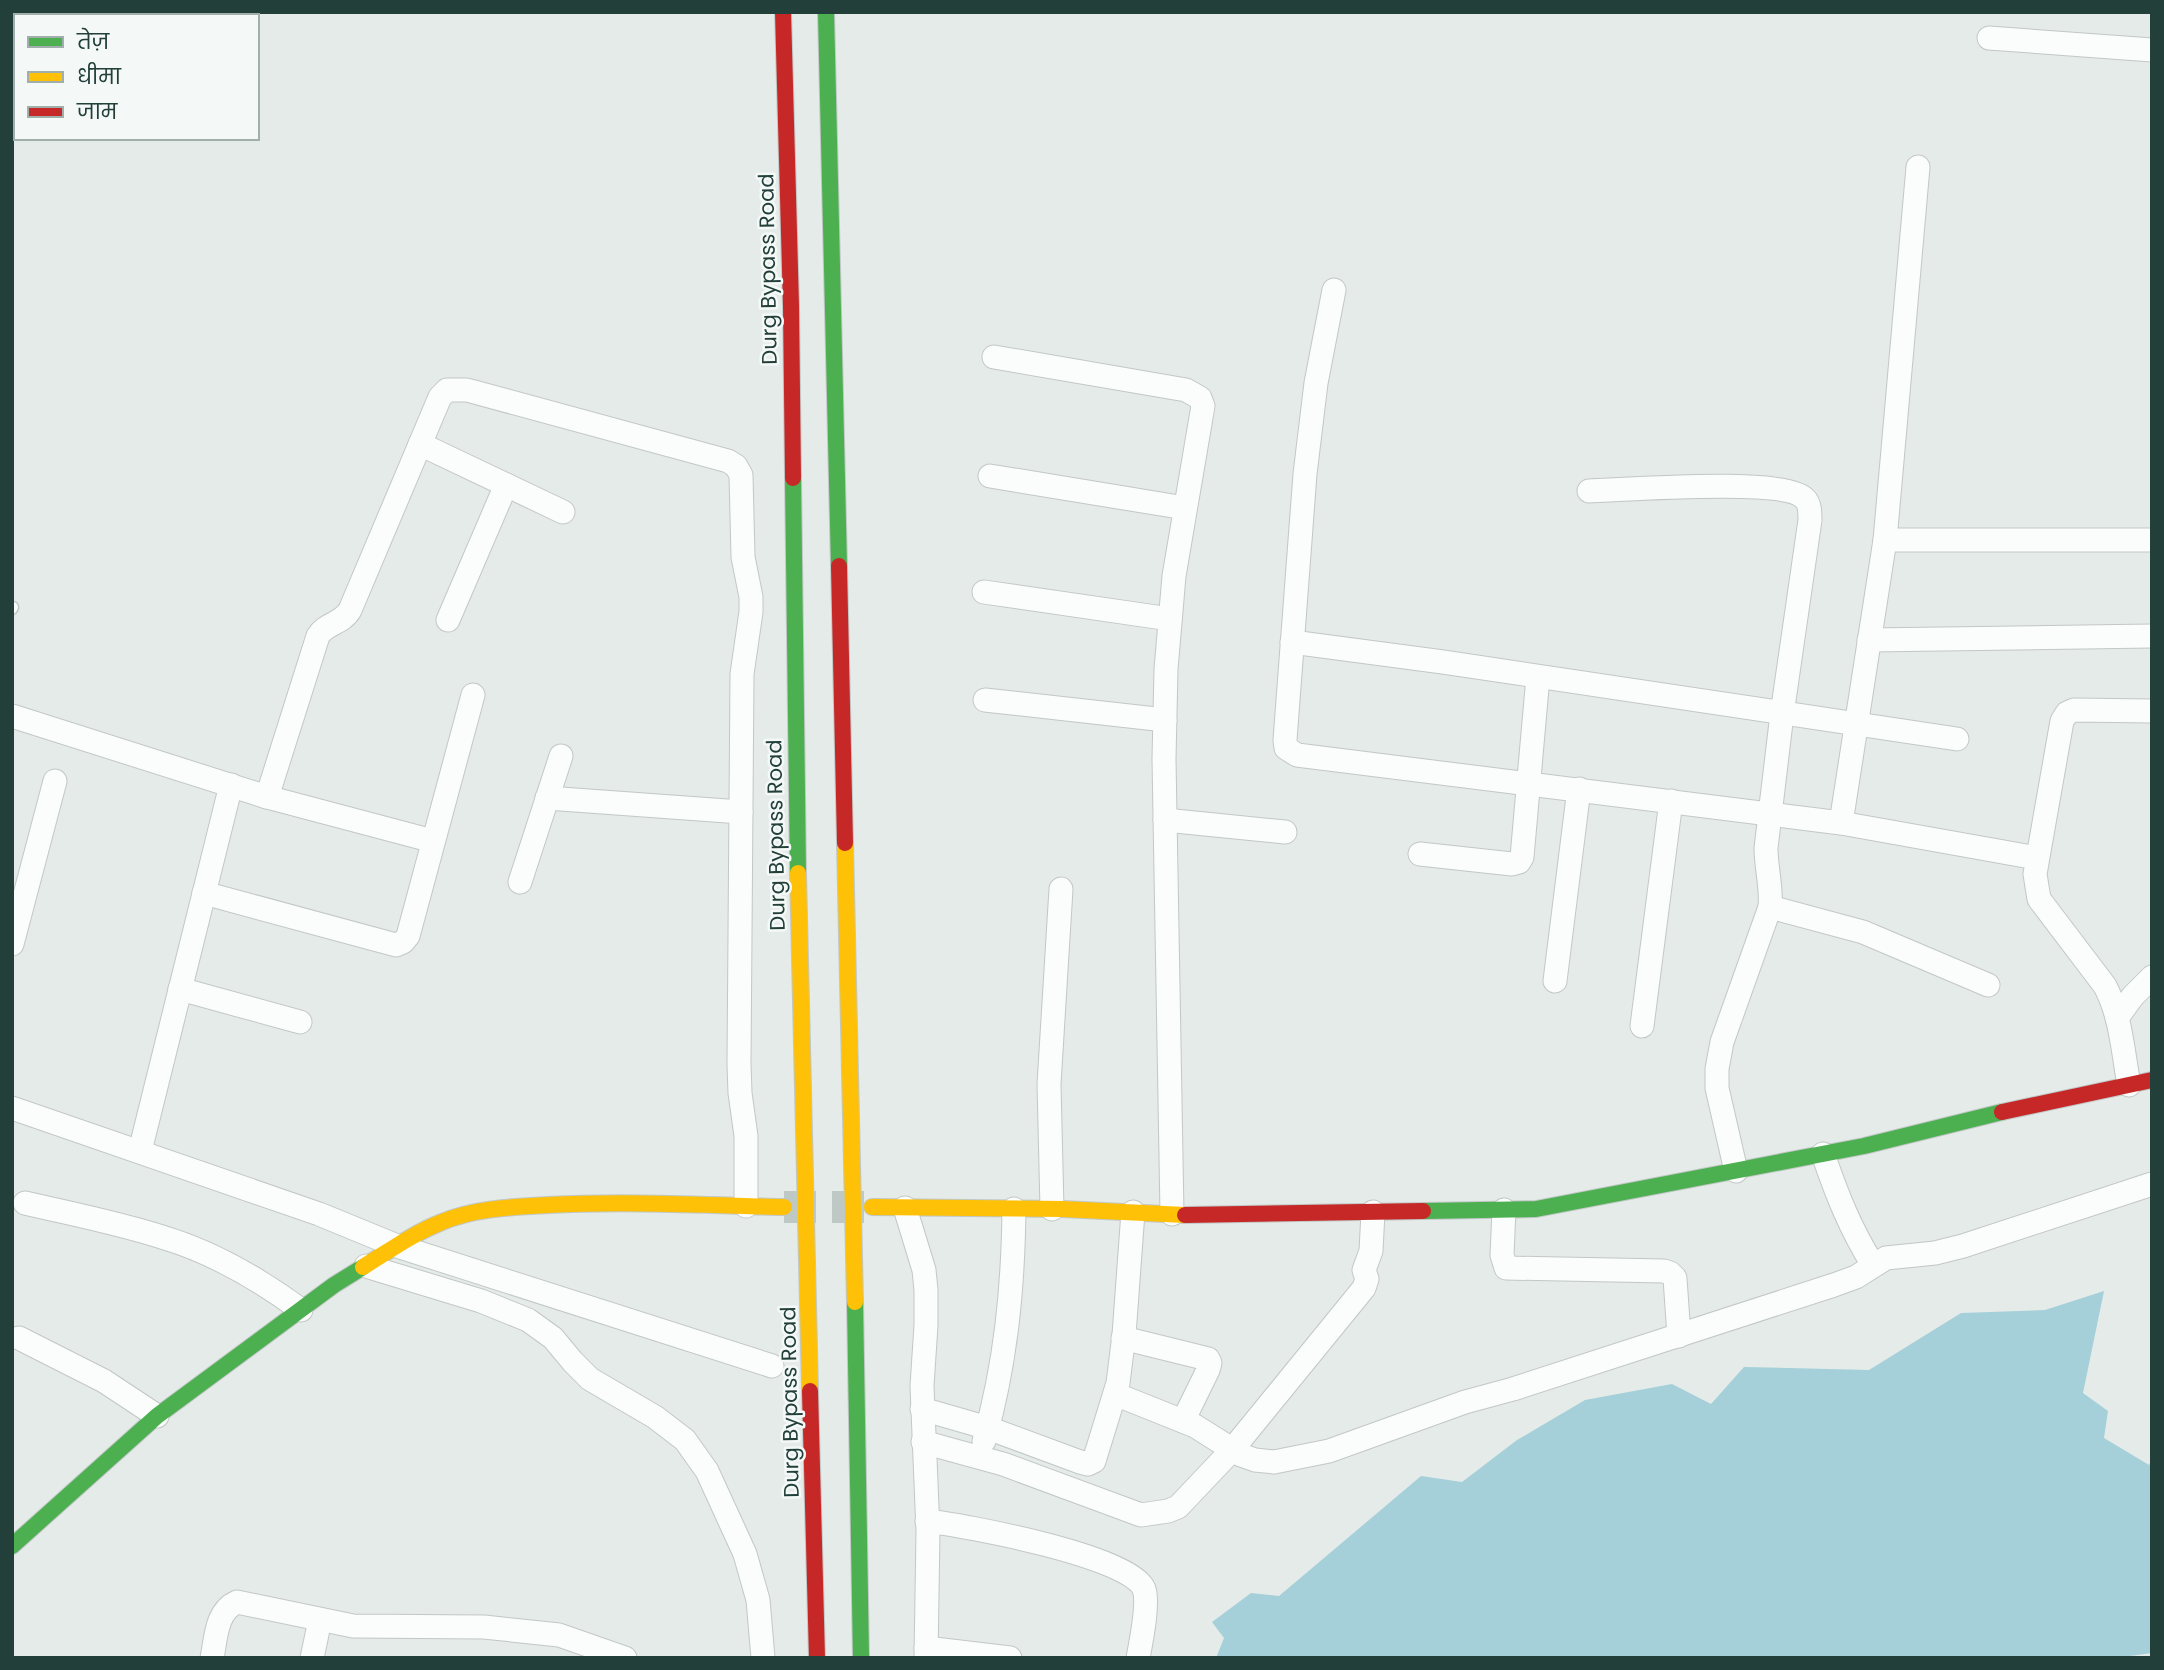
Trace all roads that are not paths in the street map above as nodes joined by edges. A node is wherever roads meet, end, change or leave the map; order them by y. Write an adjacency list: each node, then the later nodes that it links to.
1 (783, 12): 101 (main road, Durg Bypass Road)
2 (826, 12): 102 (main road)
3 (1989, 38): 4 (street)
4 (2152, 50)
5 (1918, 167): 14 (street)
6 (1334, 290): 21 (street)
7 (994, 357): 12 (street)
8 (420, 444): 10 (street); 36 (street); 39 (street)
9 (990, 476): 12 (street)
10 (506, 485): 13 (street); 17 (street)
11 (1589, 491): 26 (street)
12 (1185, 508): 18 (street)
13 (563, 512)
14 (1885, 540): 15 (street); 20 (street)
15 (2152, 540)
16 (984, 592): 18 (street)
17 (449, 620)
18 (1170, 620): 28 (street)
19 (2152, 636): 20 (street)
20 (1870, 640): 29 (street)
21 (1292, 642): 22 (street); 33 (street)
22 (1538, 677): 26 (street); 33 (street)
23 (472, 695): 44 (street)
24 (985, 700): 28 (street)
25 (2152, 711): 46 (street)
26 (1782, 714): 29 (street); 40 (street)
27 (12, 716): 34 (street)
28 (1165, 720): 41 (street)
29 (1856, 725): 30 (street); 42 (street)
30 (1957, 739)
31 (561, 756): 37 (street)
32 (55, 781): 51 (street)
33 (1530, 783): 35 (street); 45 (street)
34 (231, 785): 36 (street); 49 (street)
35 (1579, 789): 38 (street); 53 (street)
36 (267, 797): 44 (street)
37 (547, 798): 39 (street); 47 (street)
38 (1671, 801): 40 (street); 58 (street)
39 (741, 813): 67 (street)
40 (1769, 814): 42 (street); 50 (street)
41 (1165, 820): 43 (street); 76 (street)
42 (1841, 823): 46 (street)
43 (1285, 832)
44 (433, 841): 49 (street)
45 (1420, 854)
46 (2037, 858): 56 (street)
47 (520, 882)
48 (1061, 889): 72 (street)
49 (204, 893): 55 (street)
50 (1770, 907): 54 (street); 64 (street)
51 (12, 944)
52 (2152, 977): 56 (street)
53 (1555, 981)
54 (1987, 985)
55 (180, 989): 57 (street); 62 (street)
56 (2117, 1018): 60 (street)
57 (300, 1022)
58 (1642, 1027)
59 (2152, 1080): 60 (main road)
60 (2129, 1085): 63 (main road)
61 (12, 1108): 62 (street)
62 (140, 1151): 77 (street)
63 (1823, 1154): 64 (main road); 79 (street)
64 (1736, 1171): 73 (main road)
65 (2152, 1184): 79 (street)
66 (25, 1203): 80 (street)
67 (746, 1206): 68 (main road); 77 (main road)
68 (784, 1207)
69 (872, 1208): 70 (main road)
70 (905, 1208): 71 (main road); 86 (street)
71 (1014, 1209): 72 (main road); 89 (street)
72 (1052, 1209): 74 (main road)
73 (1504, 1210): 75 (main road); 81 (street)
74 (1133, 1212): 76 (main road); 83 (street)
75 (1373, 1212): 76 (main road); 91 (street)
76 (1172, 1214)
77 (397, 1246): 78 (main road); 84 (street)
78 (370, 1263): 80 (main road); 100 (street)
79 (1873, 1265): 81 (street)
80 (302, 1310): 87 (main road)
81 (1679, 1336): 91 (street)
82 (19, 1338): 87 (street)
83 (1123, 1338): 85 (street); 88 (street)
84 (772, 1366)
85 (1115, 1394): 88 (street); 89 (street)
86 (922, 1409): 89 (street); 90 (street)
87 (157, 1416): 94 (main road)
88 (1183, 1421): 91 (street)
89 (988, 1428): 92 (street)
90 (923, 1442): 92 (street); 93 (street)
91 (1223, 1444): 92 (street)
92 (979, 1457)
93 (927, 1521): 96 (street); 104 (street)
94 (12, 1546)
95 (320, 1620): 97 (street); 98 (street); 99 (street)
96 (926, 1653): 103 (street)
97 (212, 1658)
98 (312, 1658)
99 (625, 1658)
100 (763, 1658)
101 (817, 1658)
102 (861, 1658)
103 (1010, 1658)
104 (1138, 1658)

